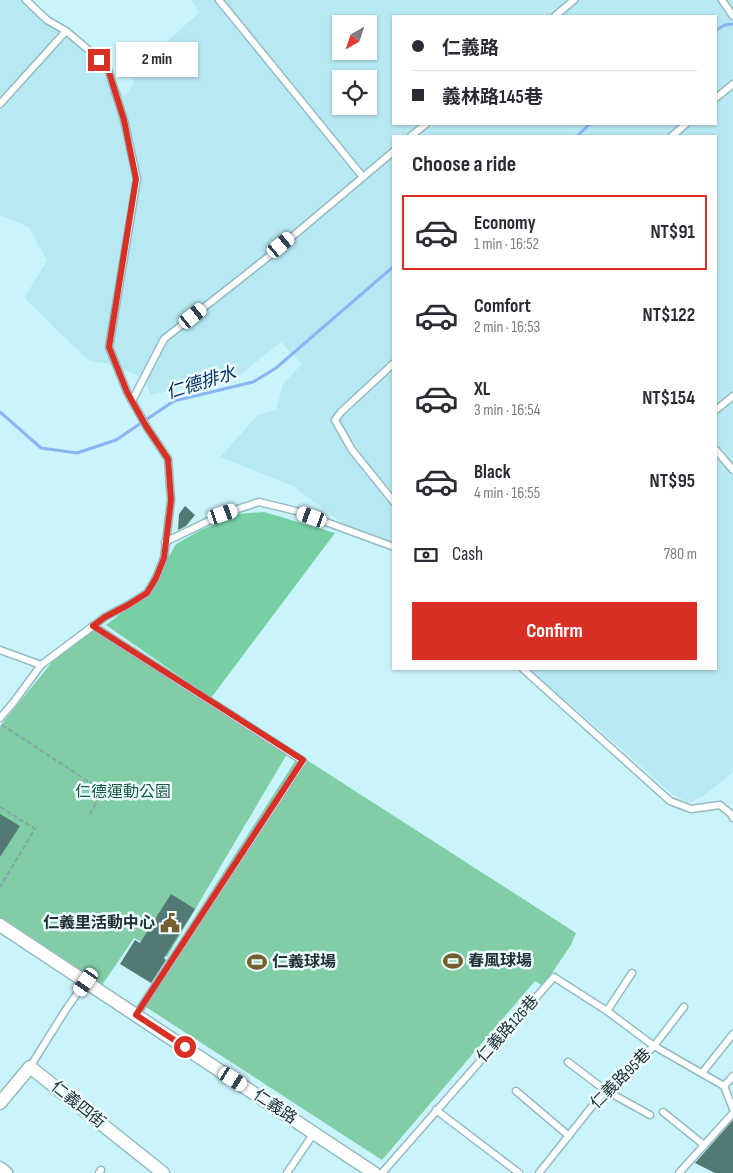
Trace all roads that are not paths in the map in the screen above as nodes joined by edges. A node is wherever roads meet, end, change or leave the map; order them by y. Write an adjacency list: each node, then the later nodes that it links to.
1 (26, 0): 7 (lane)
2 (219, 0): 16 (lane)
3 (574, 0): 6 (lane)
4 (722, 0): 5 (lane)
5 (732, 14)
6 (555, 15)
7 (66, 32): 10 (lane); 19 (lane)
8 (733, 84): 9 (lane)
9 (717, 97)
10 (0, 104)
11 (425, 125): 13 (lane)
12 (685, 125): 14 (lane)
13 (412, 135)
14 (673, 135)
15 (392, 153): 16 (lane)
16 (363, 177): 19 (lane)
17 (392, 365): 23 (lane)
18 (733, 396): 20 (lane)
19 (132, 401): 24 (lane)
20 (717, 409)
21 (717, 451): 22 (lane)
22 (733, 470)
23 (392, 500)
24 (165, 542): 25 (lane); 26 (lane)
25 (392, 547)
26 (93, 626): 28 (lane); 37 (lane)
27 (0, 650): 28 (lane)
28 (41, 665): 30 (lane)
29 (524, 670): 31 (lane)
30 (0, 718)
31 (732, 816)
32 (1, 928): 34 (street, 仁義路)
33 (632, 973): 36 (lane)
34 (86, 982): 37 (street, 仁義路); 41 (lane)
35 (684, 1007): 39 (lane, 仁義路95巷)
36 (607, 1011): 39 (lane, 仁義路126巷); 49 (lane, 仁義路126巷)
37 (136, 1015): 53 (street, 仁義路)
38 (733, 1034): 42 (lane)
39 (654, 1046): 42 (lane, 仁義路126巷); 45 (lane, 仁義路95巷)
40 (568, 1062): 45 (lane)
41 (30, 1067): 47 (street); 58 (street, 仁義四街)
42 (702, 1073): 44 (lane, 仁義路126巷)
43 (733, 1076): 44 (lane)
44 (724, 1086): 48 (lane)
45 (605, 1090): 52 (lane); 54 (lane, 仁義路95巷)
46 (516, 1091): 54 (lane)
47 (0, 1103)
48 (733, 1109)
49 (436, 1110): 61 (lane, 仁義路126巷); 62 (lane)
50 (663, 1112): 55 (lane)
51 (733, 1113): 55 (lane)
52 (650, 1115)
53 (314, 1133): 59 (lane); 60 (street, 仁義路)
54 (569, 1136): 63 (lane, 仁義路95巷)
55 (704, 1145): 64 (lane)
56 (0, 1168): 57 (street)
57 (6, 1173)
58 (163, 1173)
59 (286, 1173)
60 (374, 1173)
61 (382, 1173)
62 (519, 1173)
63 (539, 1173)
64 (679, 1173)

